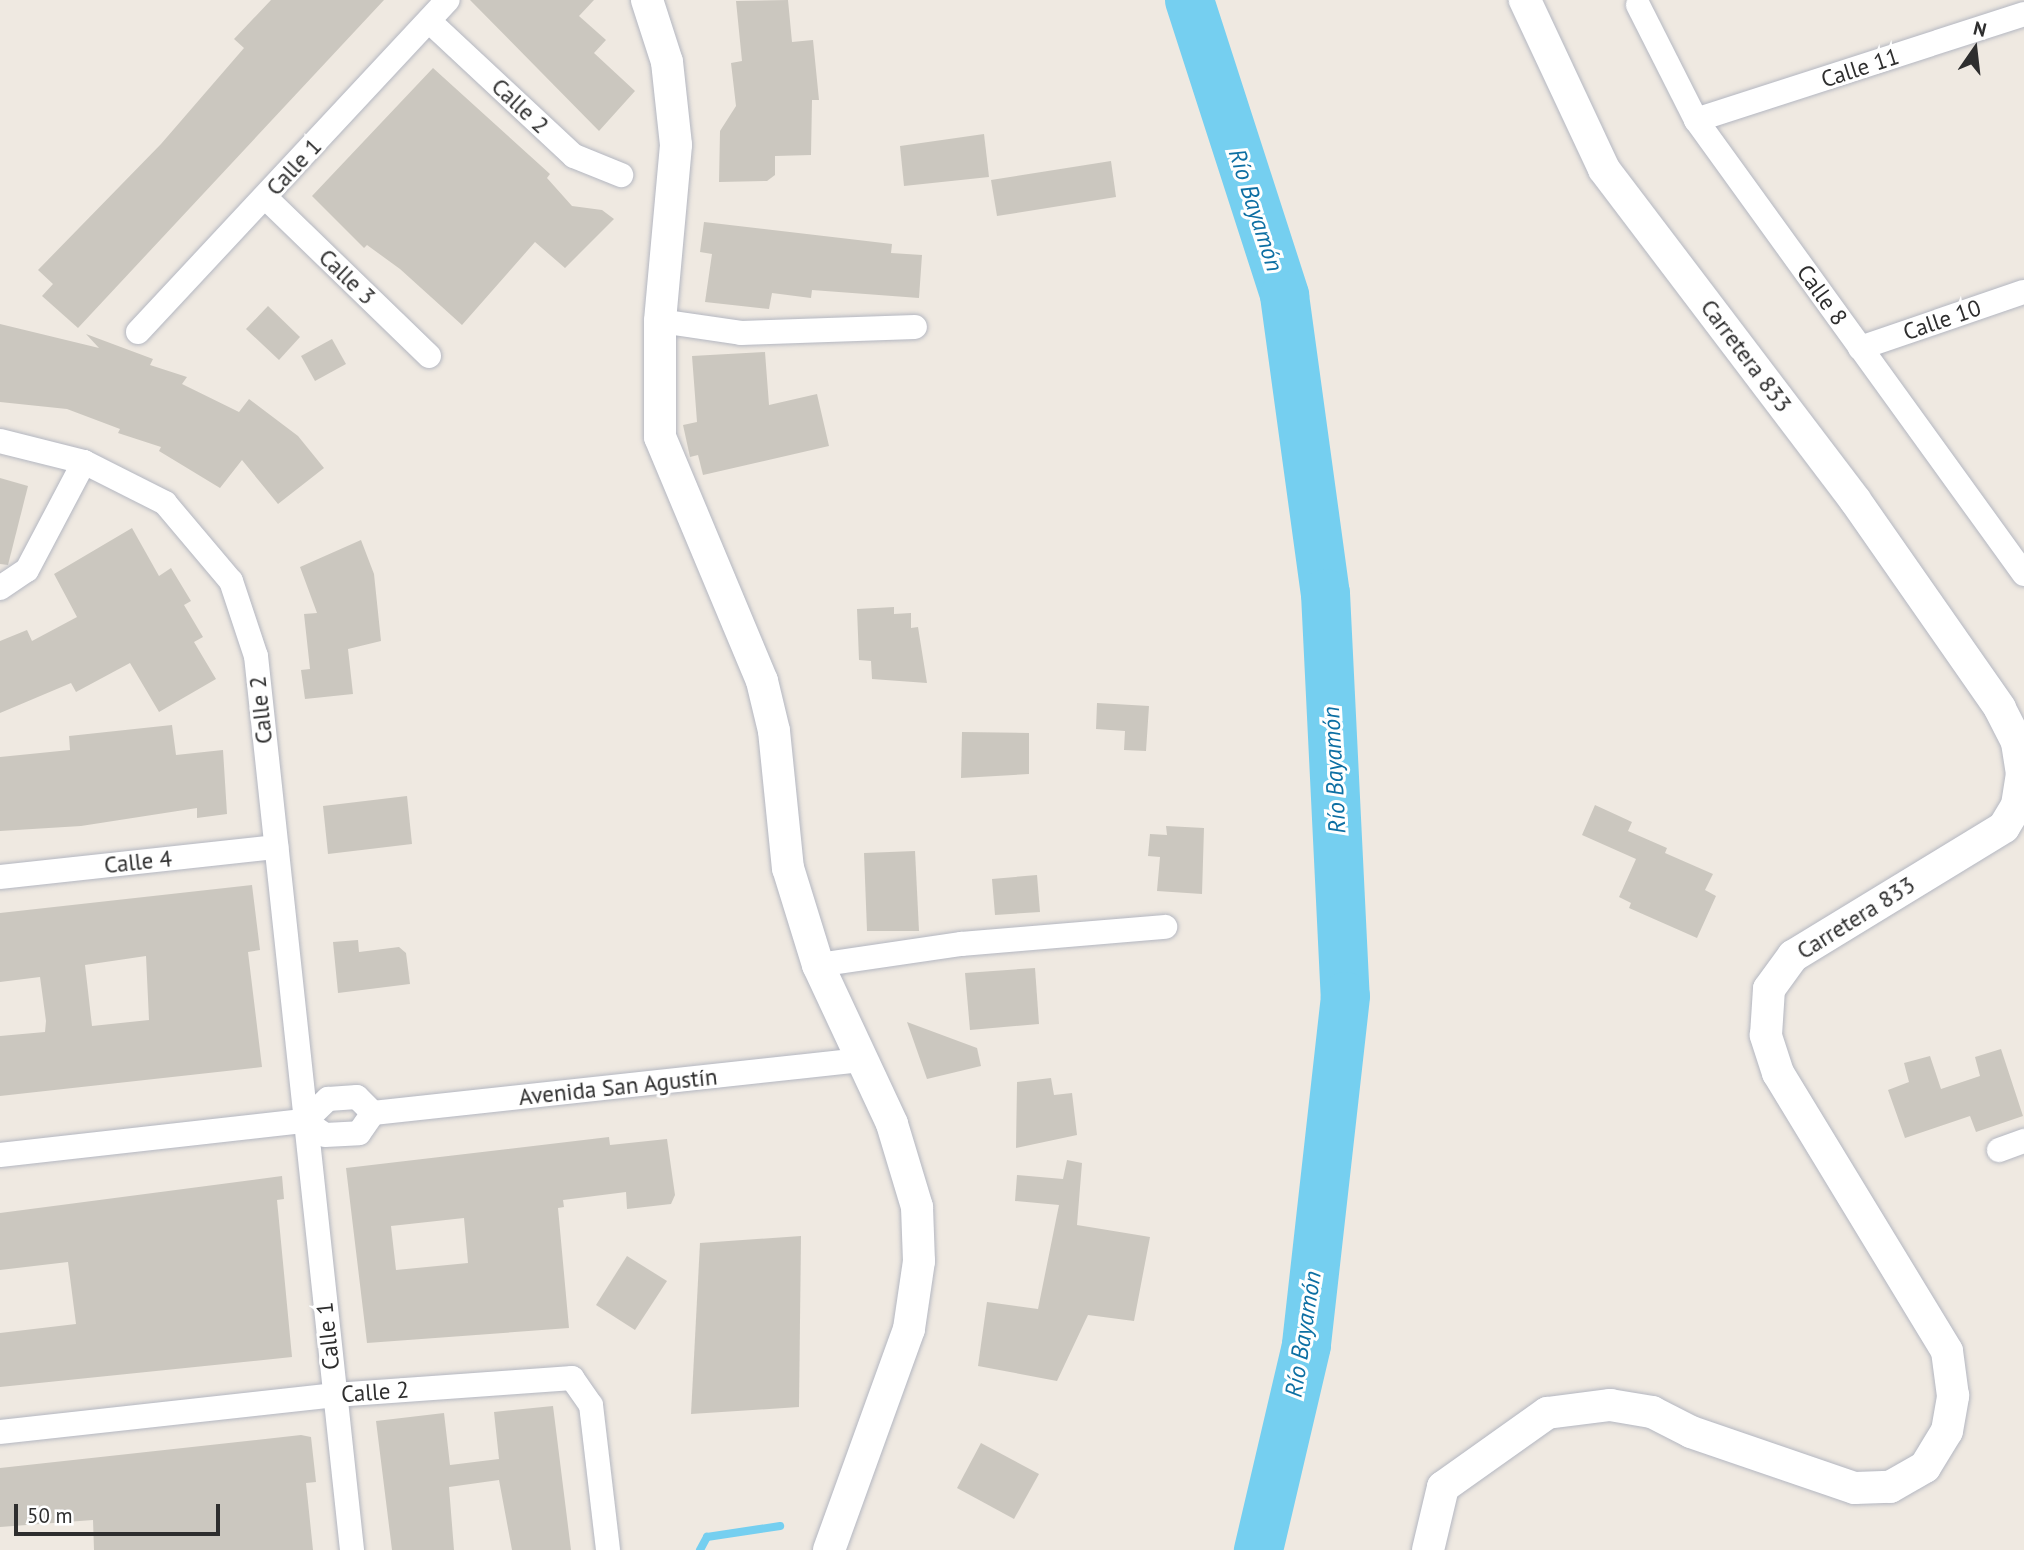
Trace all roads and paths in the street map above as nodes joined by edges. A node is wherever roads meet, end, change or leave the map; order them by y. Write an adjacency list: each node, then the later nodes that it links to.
1 (448, 0): 6 (street, Calle 1)
2 (647, 0): 11 (street)
3 (1525, 0): 35 (street, Carretera 833)
4 (1638, 5): 7 (street, Calle 8)
5 (2024, 14): 7 (street, Calle 11)
6 (429, 21): 8 (street, Calle 2); 9 (street, Calle 1)
7 (1696, 120): 14 (street, Calle 8)
8 (621, 175)
9 (265, 198): 13 (street, Calle 1); 15 (street, Calle 3)
10 (2024, 292): 14 (street, Calle 10)
11 (660, 321): 12 (street); 23 (street)
12 (915, 327)
13 (138, 332)
14 (1860, 348): 18 (street, Calle 8)
15 (429, 356)
16 (0, 441): 17 (street, Calle 2)
17 (84, 462): 19 (street); 20 (street, Calle 2)
18 (2024, 575)
19 (0, 588)
20 (276, 847): 21 (street, Calle 4); 26 (street, Calle 2)
21 (0, 877)
22 (1165, 927): 23 (street)
23 (818, 965): 24 (street)
24 (863, 1060): 25 (street, Avenida San Agustín); 34 (street)
25 (373, 1113): 26 (street); 26 (street)
26 (305, 1121): 29 (street); 30 (street, Calle 1)
27 (2024, 1141): 28 (street)
28 (1999, 1150)
29 (0, 1155)
30 (335, 1395): 31 (street, Calle 2); 32 (street, Calle 1); 33 (street, Calle 2)
31 (0, 1432)
32 (352, 1550)
33 (608, 1550)
34 (829, 1550)
35 (1428, 1550)

